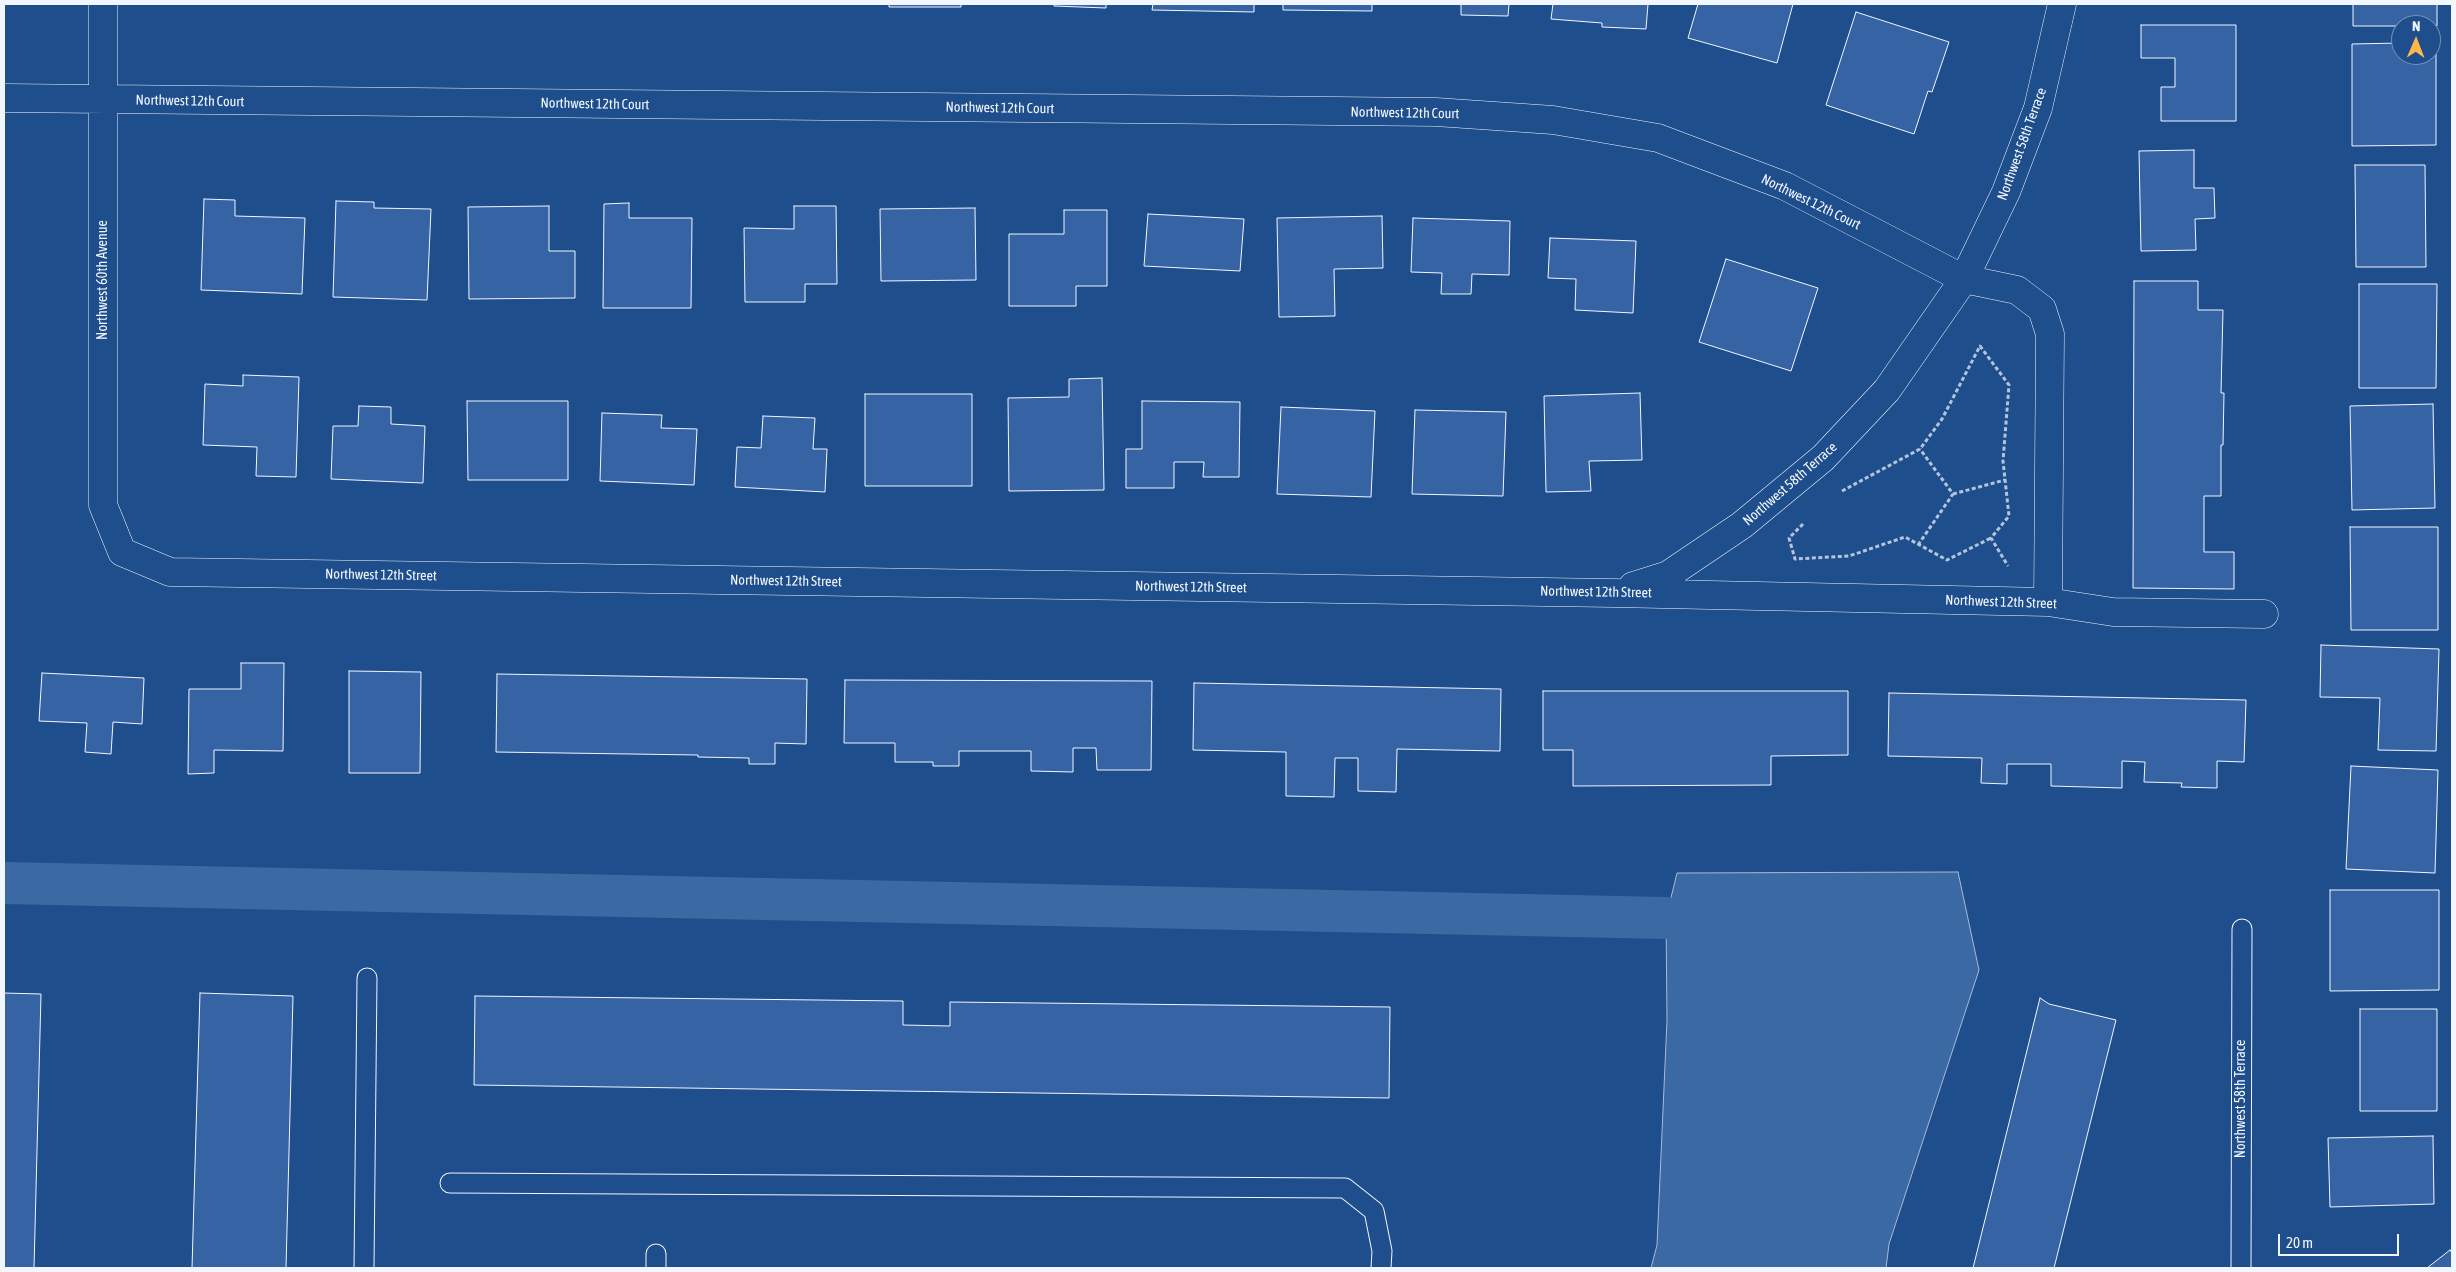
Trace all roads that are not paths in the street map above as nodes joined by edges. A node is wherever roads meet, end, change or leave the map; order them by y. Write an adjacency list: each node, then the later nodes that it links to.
1 (103, 4): 4 (street, Northwest 60th Avenue)
2 (2062, 4): 5 (street, Northwest 58th Terrace)
3 (4, 98): 4 (street, Northwest 12th Court)
4 (103, 100): 5 (street, Northwest 12th Court); 6 (street, Northwest 60th Avenue)
5 (1964, 279): 7 (street, Northwest 58th Terrace); 8 (street)
6 (122, 552): 7 (street, Northwest 12th Street)
7 (1613, 593): 8 (street, Northwest 12th Street)
8 (2048, 602): 9 (street, Northwest 12th Street)
9 (2264, 614)
10 (2242, 929): 15 (lane, Northwest 58th Terrace)
11 (367, 978): 13 (lane)
12 (450, 1183): 14 (lane)
13 (364, 1268)
14 (1381, 1268)
15 (2241, 1268)

